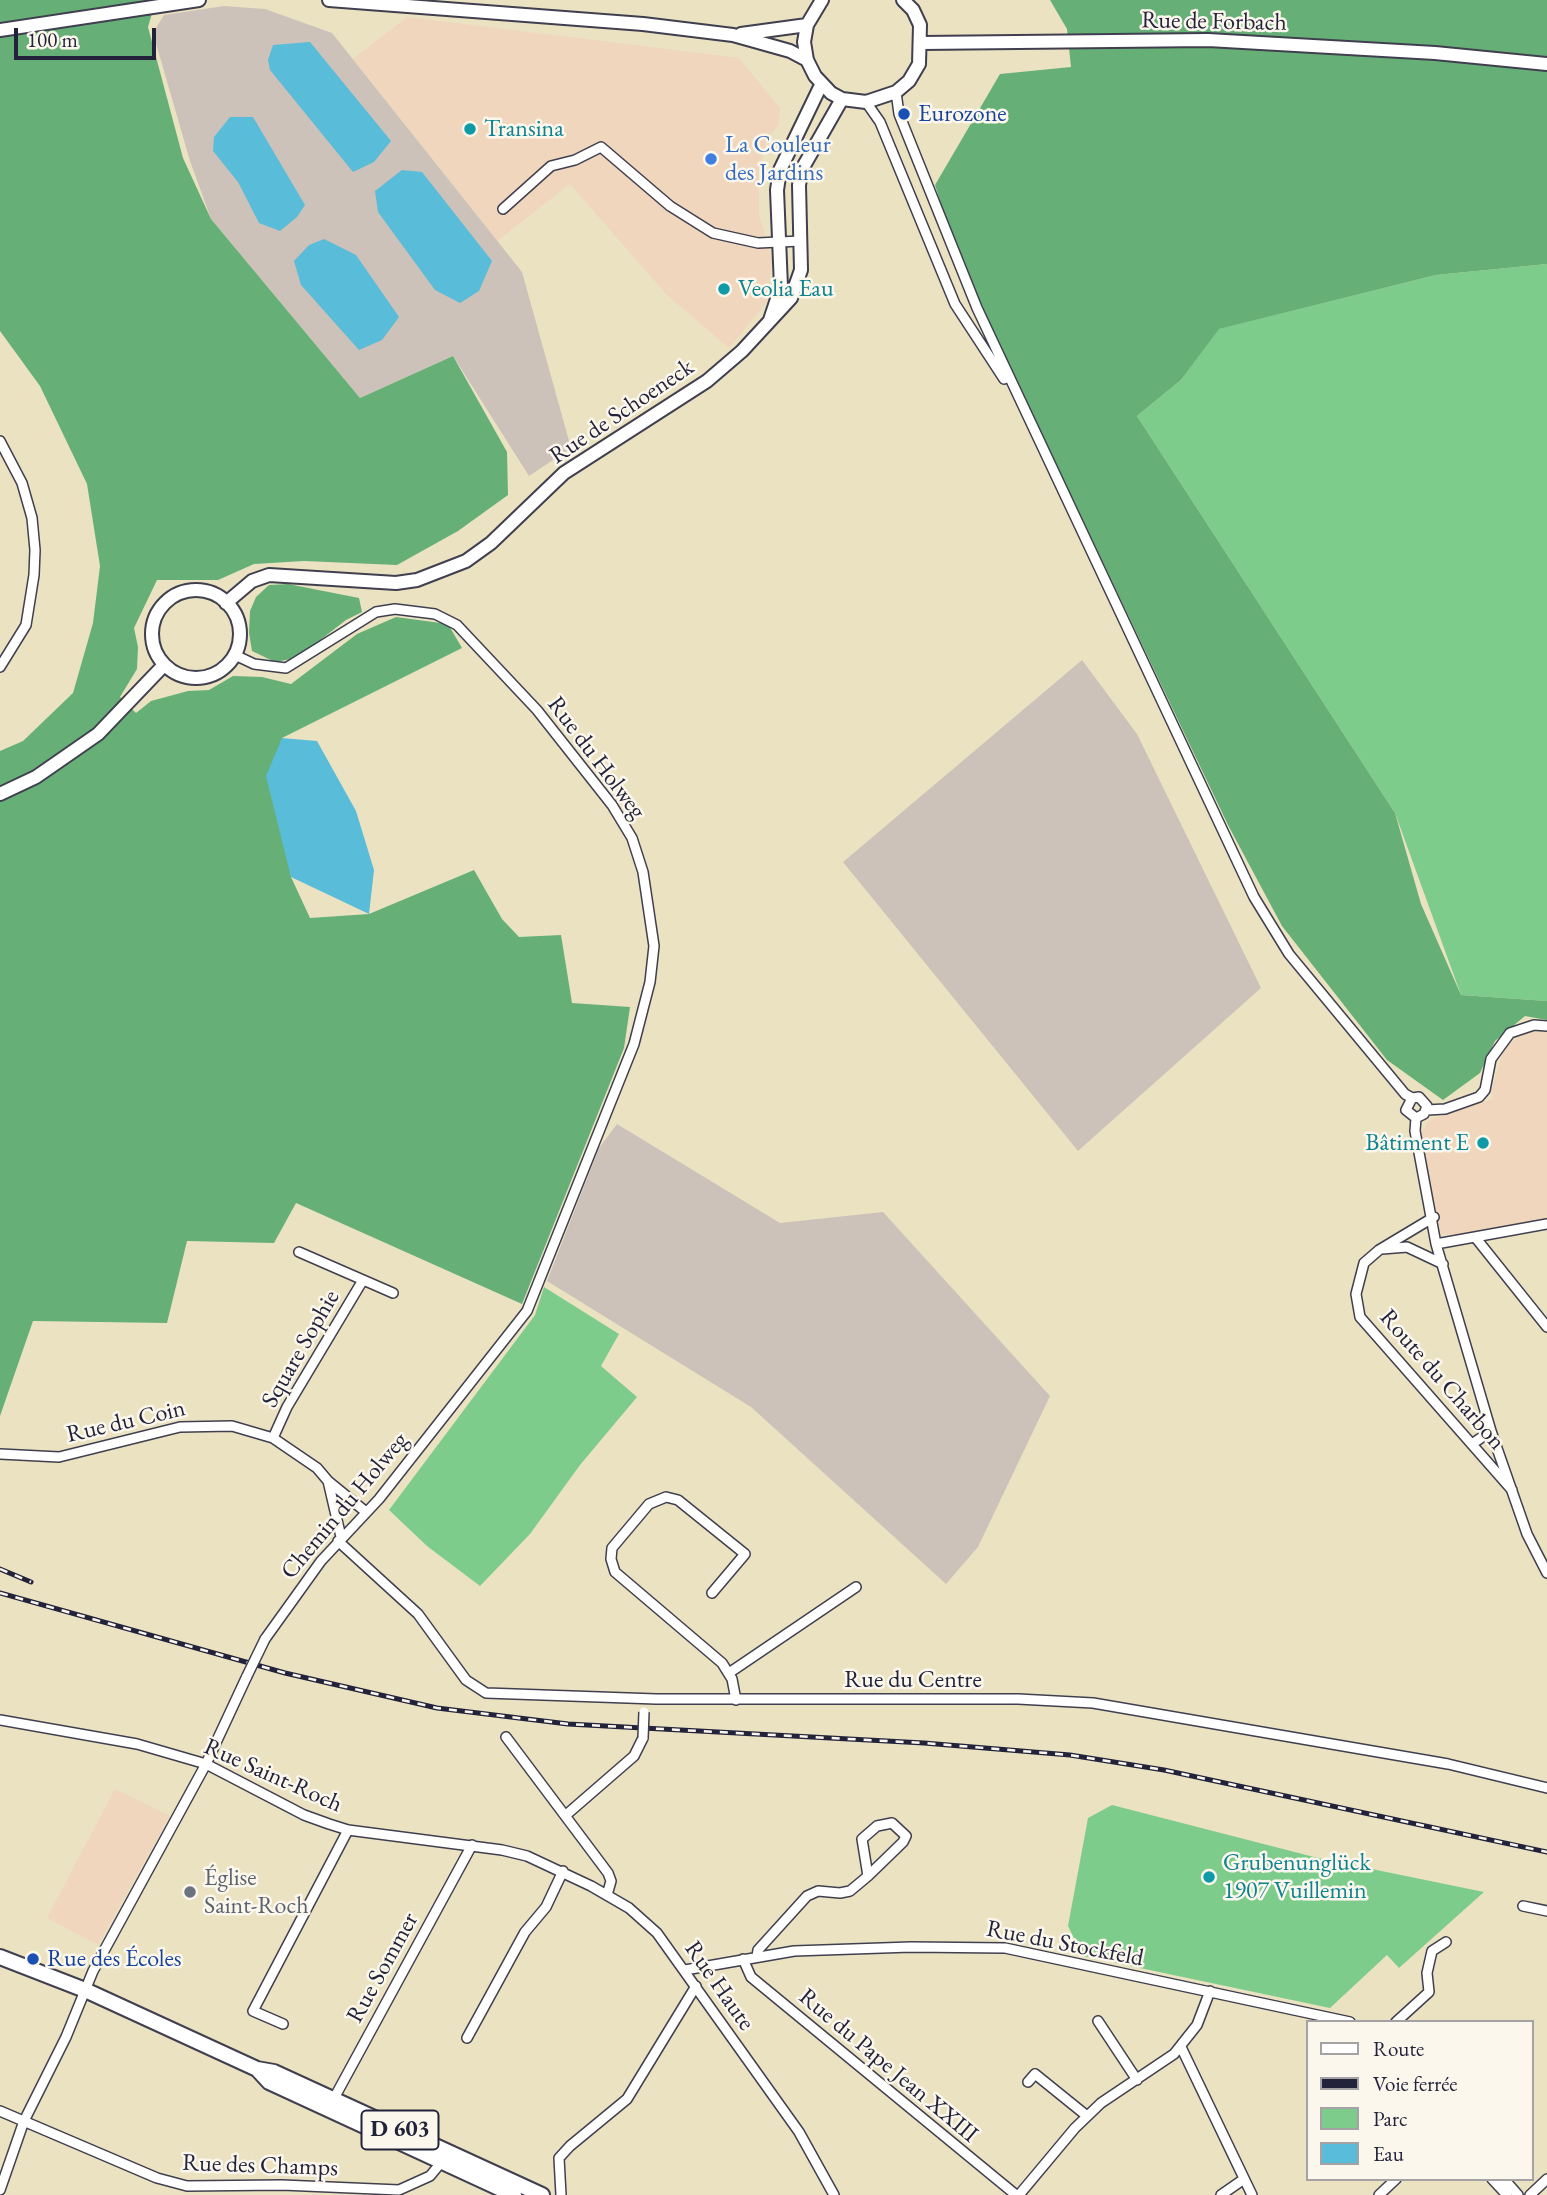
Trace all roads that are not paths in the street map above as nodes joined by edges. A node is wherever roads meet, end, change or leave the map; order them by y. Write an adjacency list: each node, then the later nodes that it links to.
1 (199, 0): 6 (main road)
2 (329, 0): 7 (main road)
3 (822, 0): 5 (main road)
4 (905, 1): 8 (main road)
5 (807, 25): 7 (main road); 9 (main road)
6 (0, 30)
7 (733, 35): 9 (main road)
8 (922, 43): 10 (main road, Rue de Forbach); 12 (main road)
9 (807, 60): 11 (main road)
10 (1547, 64)
11 (821, 85): 13 (main road); 17 (main road, Rue de Schoeneck)
12 (896, 92): 14 (main road); 19 (street)
13 (842, 99): 14 (main road); 16 (main road, Rue de Schoeneck)
14 (866, 102): 19 (street)
15 (503, 209): 17 (street)
16 (801, 241): 17 (street); 18 (main road, Rue de Schoeneck)
17 (780, 242): 18 (main road, Rue de Schoeneck)
18 (769, 324): 21 (main road, Rue de Schoeneck)
19 (1014, 391): 27 (street)
20 (0, 440): 24 (street)
21 (226, 603): 22 (main road); 23 (main road)
22 (234, 655): 23 (main road); 38 (street, Rue du Holweg)
23 (164, 665): 25 (main road)
24 (0, 667)
25 (0, 794)
26 (1547, 1026): 28 (street)
27 (1412, 1098): 28 (street); 29 (street)
28 (1427, 1110): 29 (street)
29 (1416, 1118): 30 (street, Route du Charbon)
30 (1434, 1217): 33 (street, Route du Charbon); 34 (street, Route du Charbon)
31 (1547, 1224): 32 (street)
32 (1475, 1237): 33 (street); 40 (street)
33 (1437, 1244): 36 (street, Route du Charbon)
34 (1379, 1250): 36 (street); 43 (street, Route du Charbon)
35 (299, 1252): 37 (street, Square Sophie)
36 (1443, 1264): 41 (street, Route du Charbon)
37 (363, 1280): 39 (street, Square Sophie); 42 (street, Square Sophie)
38 (536, 1288): 47 (street, Chemin du Holweg)
39 (393, 1293)
40 (1547, 1327)
41 (1491, 1431): 43 (street); 46 (street, Route du Charbon)
42 (273, 1438): 44 (street, Rue du Coin); 45 (street, Rue du Coin)
43 (1472, 1444): 46 (street, Route du Charbon)
44 (0, 1454)
45 (328, 1481): 47 (street, Rue du Coin); 48 (street)
46 (1516, 1494): 49 (street, Route du Charbon)
47 (366, 1512): 48 (street, Chemin du Holweg)
48 (340, 1539): 53 (street, Rue du Centre); 57 (street, Chemin du Holweg, bridge)
49 (1547, 1573)
50 (856, 1587): 52 (street)
51 (712, 1593): 52 (street)
52 (729, 1673): 54 (street)
53 (645, 1697): 54 (street, Rue du Centre); 59 (street, bridge)
54 (736, 1700): 58 (street, Rue du Centre)
55 (0, 1720): 57 (street, Rue Saint-Roch)
56 (506, 1737): 59 (street)
57 (206, 1764): 60 (street, Rue Saint-Roch); 73 (street)
58 (1547, 1788)
59 (566, 1815): 64 (street)
60 (348, 1830): 61 (street, Rue Saint-Roch); 78 (street)
61 (472, 1845): 62 (street, Rue Saint-Roch); 83 (street, Rue Sommer)
62 (563, 1871): 64 (street, Rue Saint-Roch); 79 (street)
63 (868, 1876): 63 (street); 68 (street)
64 (607, 1895): 71 (street, Rue Haute)
65 (1523, 1906): 66 (street)
66 (1547, 1911)
67 (1446, 1942): 76 (street)
68 (757, 1956): 70 (street, Rue du Stockfeld); 74 (street, Rue du Stockfeld)
69 (0, 1957): 73 (main road, D 603)
70 (743, 1959): 71 (street, Rue du Stockfeld); 99 (street, Rue du Pape Jean XXIII)
71 (685, 1970): 72 (street, Rue Haute)
72 (696, 1986): 97 (street); 98 (street, Rue Haute)
73 (85, 1990): 83 (main road, D 603); 86 (street)
74 (1210, 1991): 75 (street, Rue du Stockfeld); 80 (street)
75 (1341, 2020)
76 (1398, 2020)
77 (1098, 2021): 81 (street)
78 (283, 2024)
79 (467, 2038)
80 (1181, 2047): 81 (street); 88 (street)
81 (1137, 2080): 85 (street)
82 (1028, 2082): 85 (street)
83 (331, 2105): 87 (main road, D 603)
84 (0, 2111): 86 (street, Rue des Champs)
85 (1087, 2116): 99 (street)
86 (24, 2121): 93 (street); 94 (street, Rue des Champs)
87 (446, 2157): 94 (street, Rue des Champs); 95 (main road, D 603); 96 (main road, D 603)
88 (1244, 2179): 100 (street); 101 (street)
89 (1394, 2181): 102 (street)
90 (1494, 2181): 103 (street)
91 (1506, 2181): 104 (street)
92 (1545, 2186): 105 (street)
93 (0, 2190)
94 (398, 2192)
95 (514, 2195)
96 (542, 2195)
97 (561, 2195)
98 (834, 2195)
99 (1018, 2195)
100 (1221, 2195)
101 (1252, 2195)
102 (1379, 2195)
103 (1507, 2195)
104 (1518, 2195)
105 (1530, 2195)

